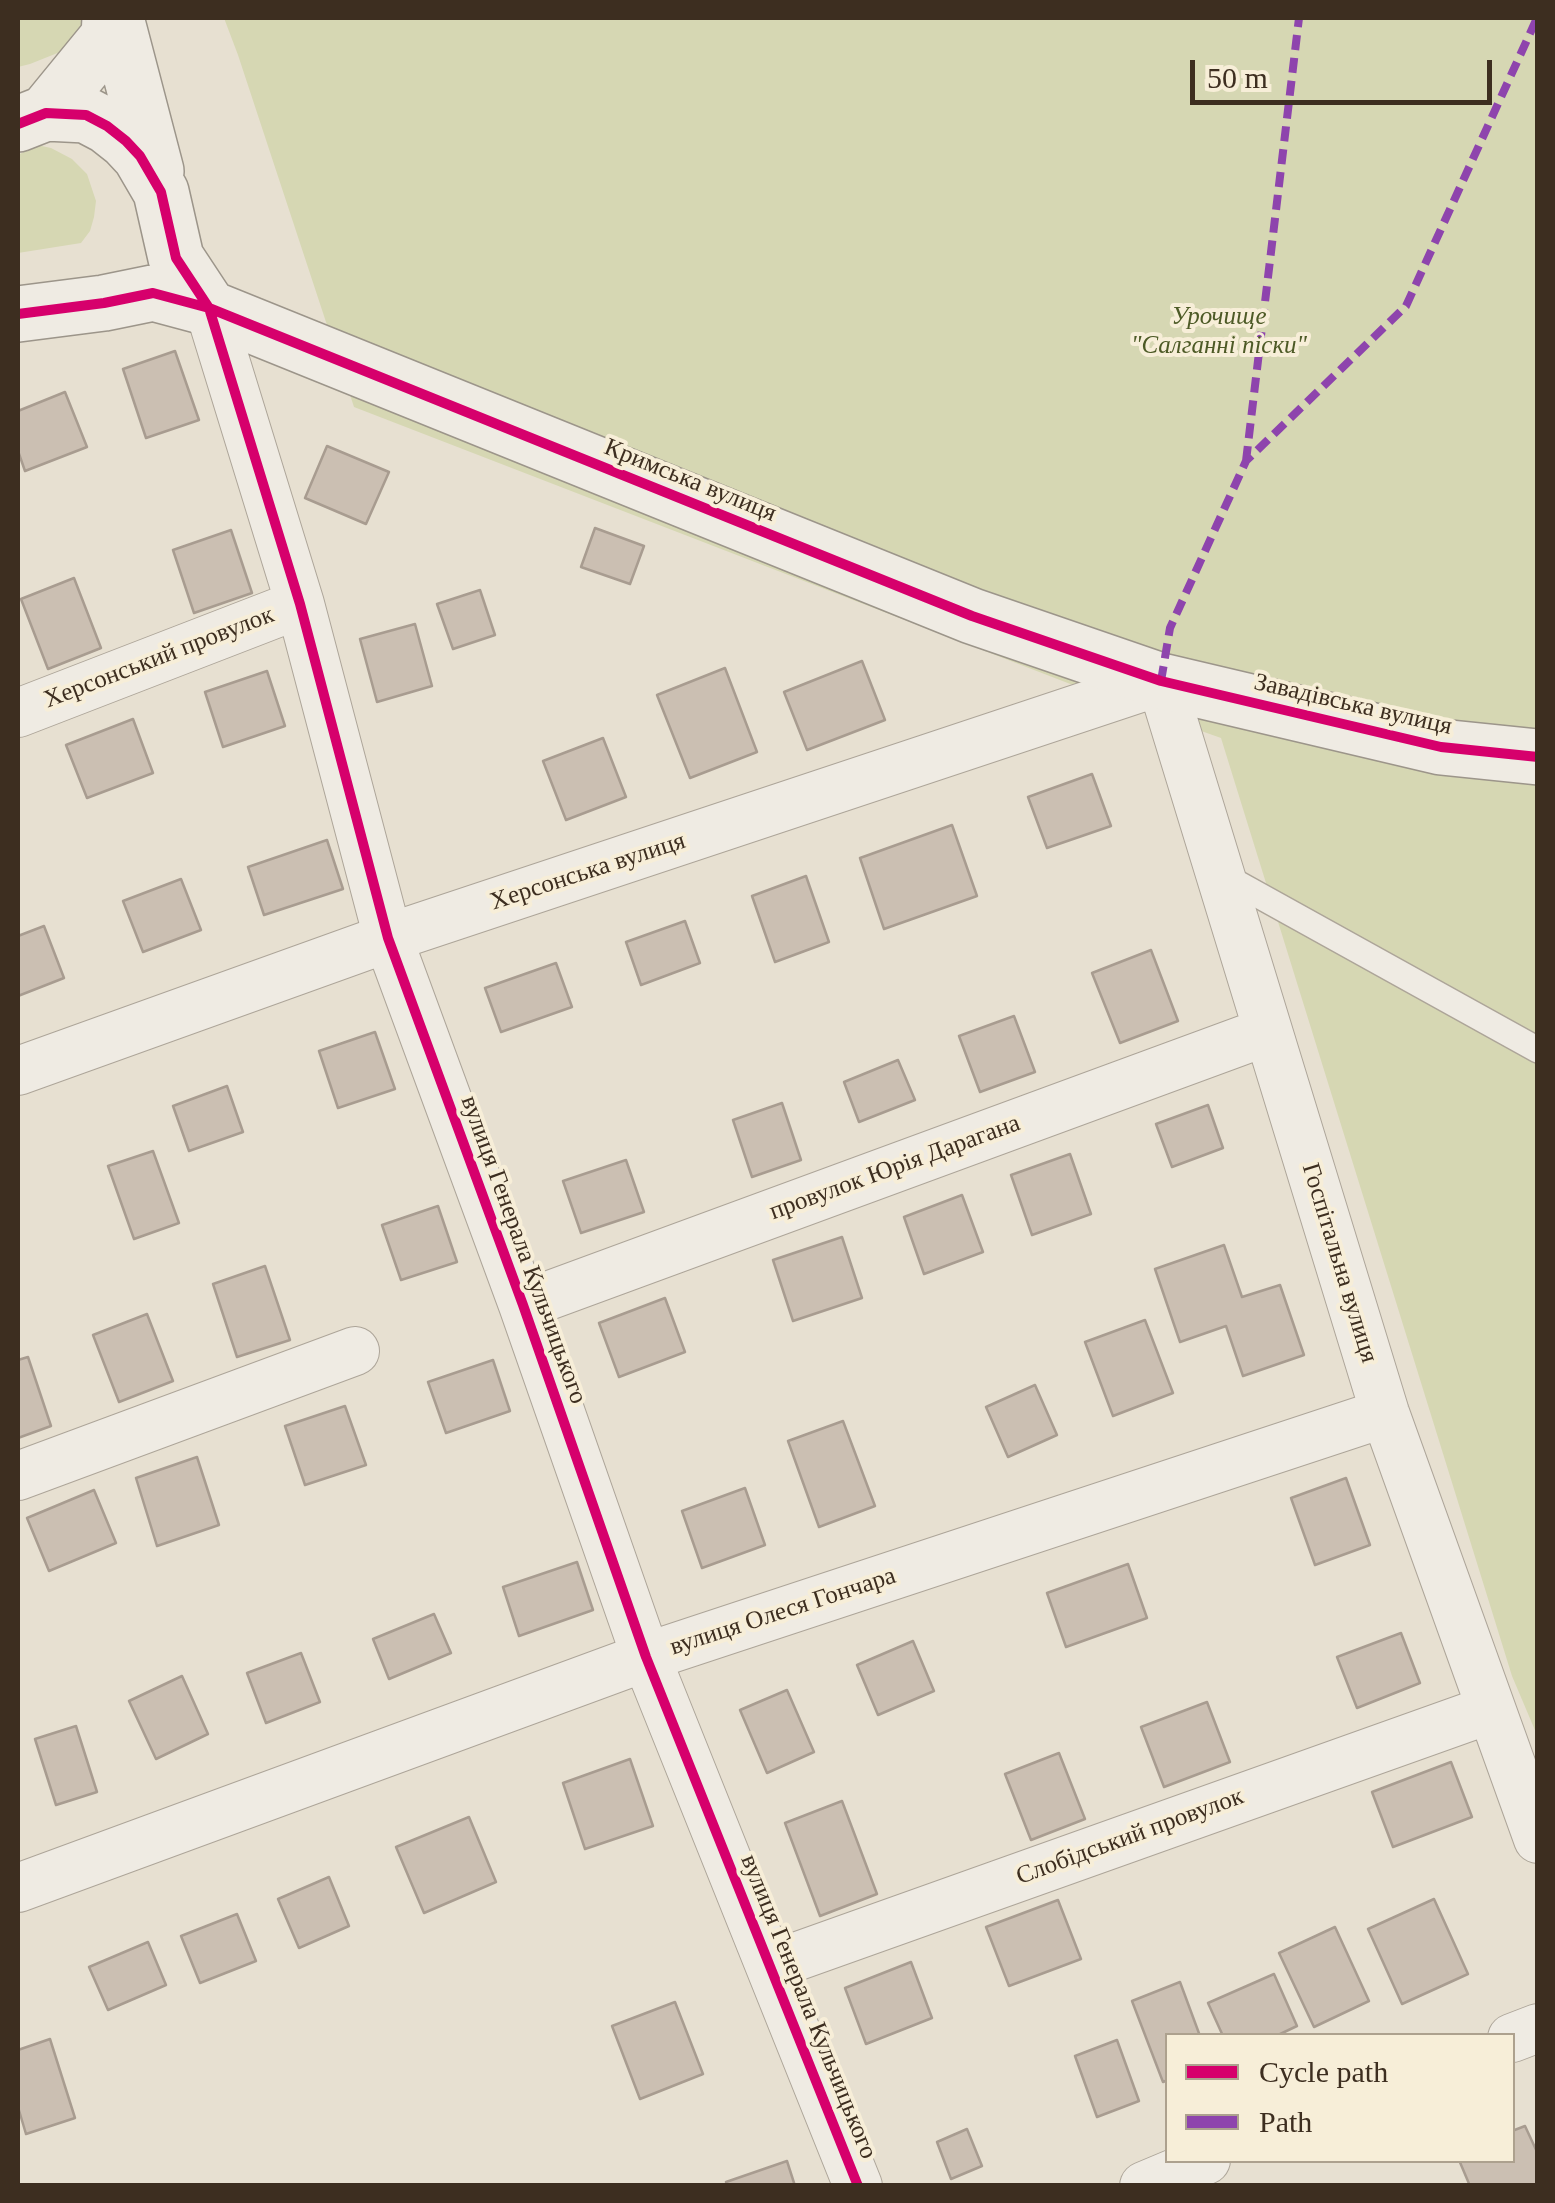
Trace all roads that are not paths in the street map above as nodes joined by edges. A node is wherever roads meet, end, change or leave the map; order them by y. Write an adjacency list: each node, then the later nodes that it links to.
1 (113, 18): 2 (street); 3 (street)
2 (32, 118): 3 (street)
3 (161, 192): 4 (street); 5 (street)
4 (104, 303): 5 (street, Кримська вулиця); 6 (street, Кримська вулиця)
5 (209, 308): 7 (street, вулиця Генерала Кульчицького); 8 (street, Кримська вулиця)
6 (18, 314)
7 (300, 604): 9 (street, Херсонський провулок); 12 (street, вулиця Генерала Кульчицького)
8 (1161, 681): 10 (street, Завадівська вулиця); 11 (street, Госпітальна вулиця); 12 (street, Херсонська вулиця)
9 (18, 713)
10 (1538, 757)
11 (1219, 874): 13 (street, Госпітальна вулиця); 14 (lane)
12 (388, 938): 15 (street, Херсонська вулиця); 16 (street, вулиця Генерала Кульчицького)
13 (1268, 1031): 16 (street, провулок Юрія Дарагана); 18 (street, Госпітальна вулиця)
14 (1538, 1050)
15 (18, 1072)
16 (523, 1305): 20 (street, вулиця Генерала Кульчицького)
17 (356, 1351): 19 (street)
18 (1385, 1412): 20 (street, вулиця Олеся Гончара); 21 (street, Госпітальна вулиця)
19 (18, 1476)
20 (646, 1657): 23 (street, вулиця Олеся Гончара); 24 (street, вулиця Генерала Кульчицького)
21 (1490, 1709): 22 (street, Госпітальна вулиця); 24 (street, Слобідський провулок)
22 (1538, 1839)
23 (18, 1888)
24 (770, 1966): 26 (street, вулиця Генерала Кульчицького)
25 (1199, 2163): 27 (street)
26 (858, 2186)
27 (1144, 2186)

